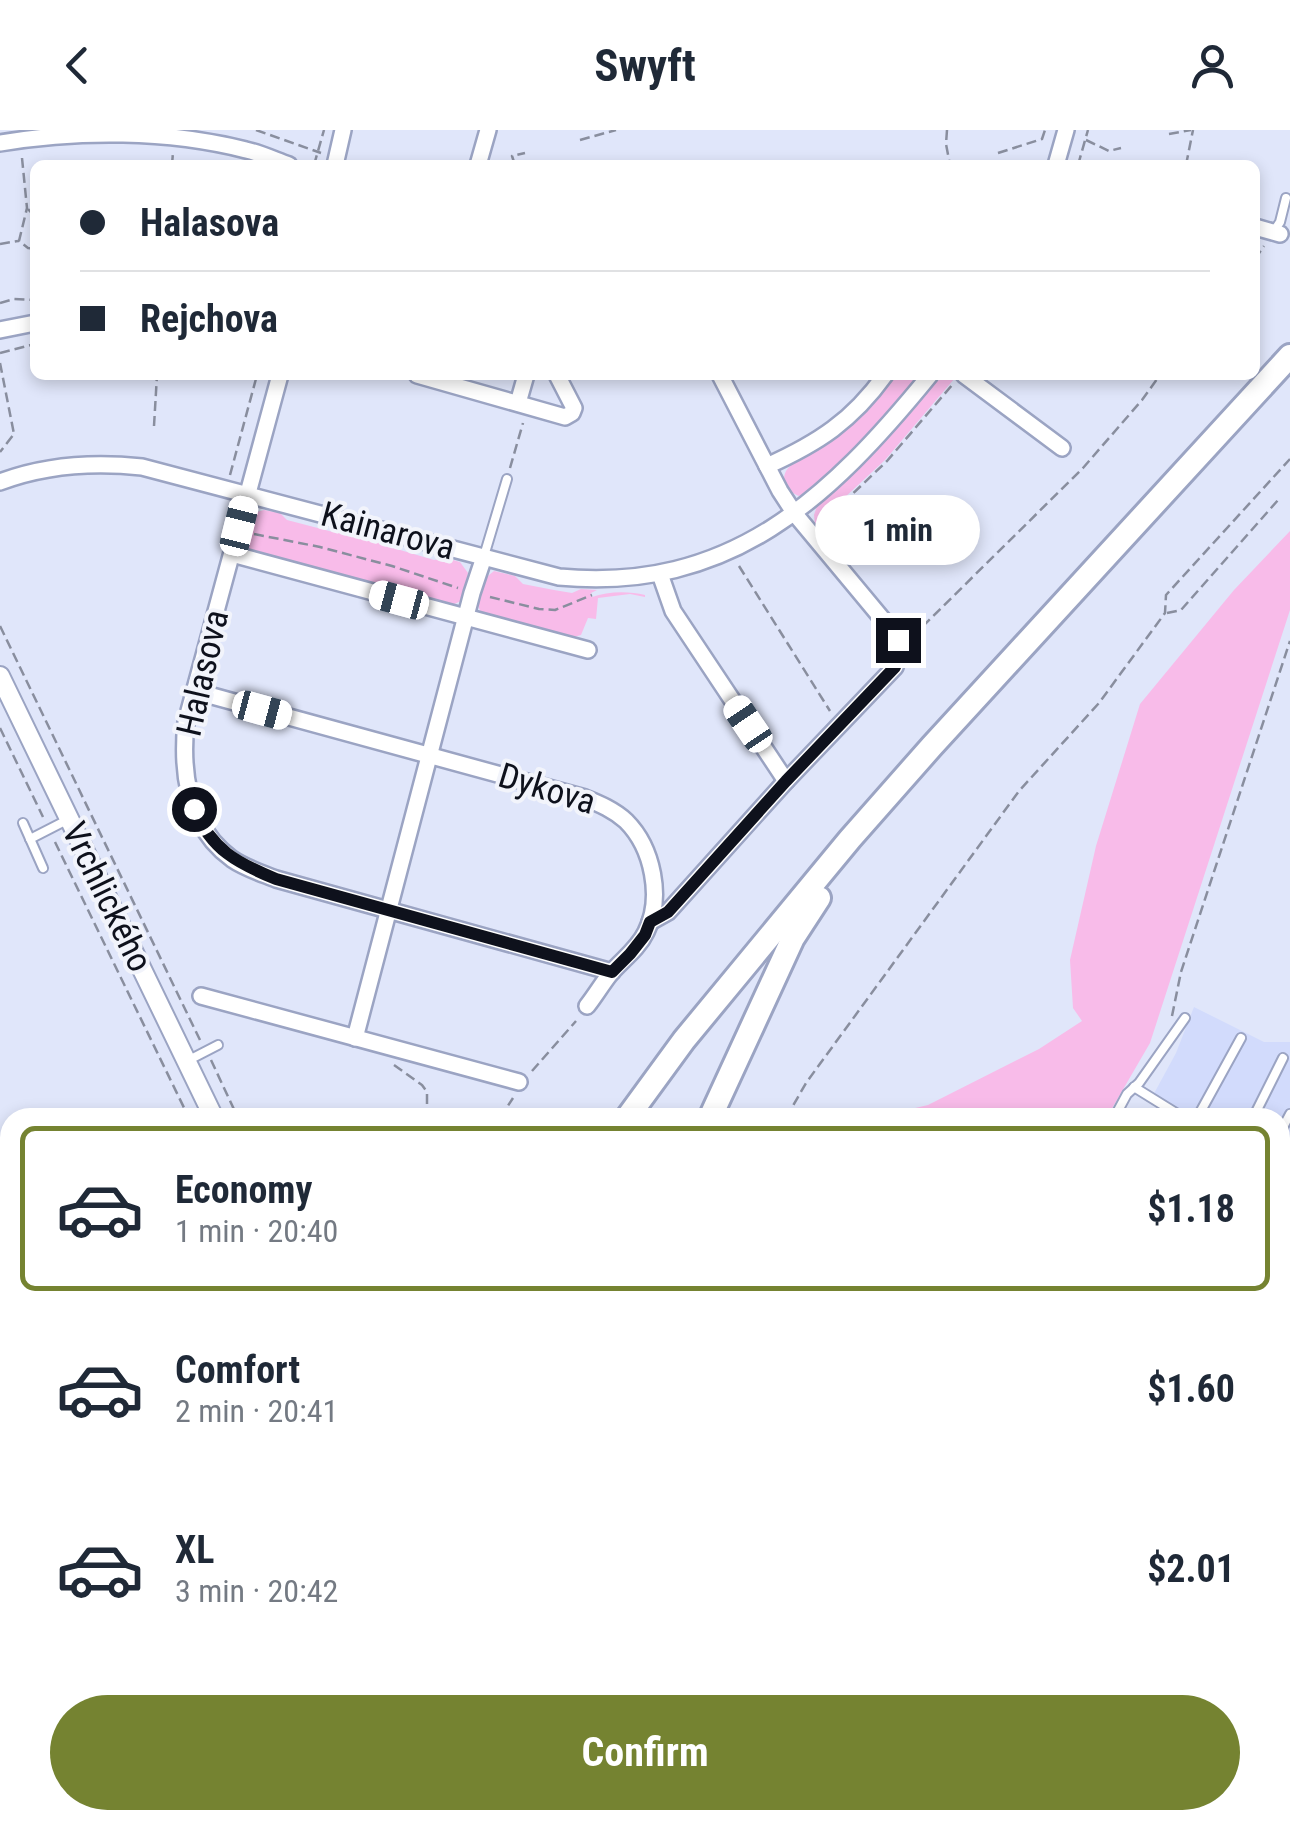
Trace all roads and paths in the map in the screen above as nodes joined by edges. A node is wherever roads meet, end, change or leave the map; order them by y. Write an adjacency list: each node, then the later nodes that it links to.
1 (256, 130): 17 (path)
2 (324, 130): 17 (path)
3 (344, 130): 22 (street)
4 (488, 130): 23 (street)
5 (616, 130): 13 (path)
6 (947, 130): 25 (path)
7 (1045, 130): 19 (path)
8 (1066, 130): 26 (street)
9 (1088, 130): 14 (path)
10 (1192, 130): 11 (path); 28 (path)
11 (1168, 134)
12 (20, 140): 15 (street); 20 (street); 30 (path)
13 (580, 140)
14 (1086, 140): 16 (path); 27 (path)
15 (0, 143)
16 (1121, 148)
17 (318, 152): 21 (path)
18 (525, 153): 24 (path)
19 (998, 153)
20 (275, 160)
21 (316, 160)
22 (335, 160)
23 (479, 160)
24 (513, 160)
25 (949, 160)
26 (1057, 160)
27 (1080, 160)
28 (1187, 160)
29 (1286, 198): 33 (lane)
30 (27, 208): 31 (path); 34 (path)
31 (30, 211)
32 (1260, 228): 33 (street)
33 (1276, 233)
34 (19, 241): 35 (path); 36 (path)
35 (0, 244)
36 (30, 248)
37 (30, 300): 38 (path)
38 (0, 303)
39 (30, 324): 40 (street)
40 (0, 330)
41 (30, 345): 42 (path)
42 (0, 352)
43 (1288, 360): 89 (main road)
44 (0, 363): 58 (path)
45 (156, 380): 60 (path)
46 (256, 380): 67 (path)
47 (279, 380): 68 (street, Halasova)
48 (435, 380): 59 (street)
49 (526, 380): 59 (street)
50 (560, 380): 59 (street)
51 (723, 380): 64 (street)
52 (882, 380): 64 (street)
53 (926, 380): 70 (street, Kainarova)
54 (958, 380): 72 (path)
55 (969, 380): 61 (street)
56 (1156, 380): 82 (path)
57 (0, 401): 58 (path)
58 (8, 404): 62 (path)
59 (523, 405): 65 (path)
60 (154, 426)
61 (1062, 448)
62 (0, 452)
63 (1290, 459): 79 (path)
64 (767, 466): 70 (street)
65 (507, 479): 74 (lane)
66 (0, 482): 67 (street, Kainarova)
67 (226, 488): 68 (street, Kainarova)
68 (247, 493): 71 (street, Halasova); 74 (street, Kainarova)
69 (1279, 499): 79 (path)
70 (795, 514): 76 (street, Kainarova); 82 (street)
71 (239, 526): 73 (street, Halasova); 77 (path)
72 (820, 526)
73 (232, 554): 80 (street, Kainarova); 86 (street, Halasova)
74 (484, 557): 76 (street, Kainarova); 77 (street, Kainarova)
75 (737, 562): 87 (path)
76 (660, 574): 91 (street)
77 (472, 593): 78 (path); 80 (street, Kainarova)
78 (591, 596)
79 (1165, 613): 120 (path)
80 (466, 618): 84 (street, Kainarova); 90 (street, Kainarova)
81 (0, 626): 108 (path)
82 (897, 640): 87 (street)
83 (1290, 641): 103 (path)
84 (588, 650)
85 (0, 676): 92 (street, Vrchlického)
86 (194, 691): 90 (street, Dykova); 97 (street, Halasova)
87 (840, 724): 91 (street)
88 (0, 728): 94 (path)
89 (932, 746): 118 (main road); 119 (main road)
90 (430, 755): 97 (street); 98 (street, Dykova)
91 (786, 781): 98 (street)
92 (69, 819): 94 (lane); 110 (street, Vrchlického)
93 (22, 823): 95 (lane)
94 (49, 829): 95 (lane); 113 (path)
95 (30, 838): 96 (lane)
96 (44, 868)
97 (389, 910): 99 (street, Halasova); 104 (street)
98 (650, 922): 99 (street)
99 (612, 972): 101 (street)
100 (200, 996): 104 (street)
101 (587, 1006): 111 (path)
102 (1185, 1018): 103 (lane)
103 (1173, 1035): 112 (lane)
104 (355, 1038): 106 (street)
105 (1241, 1038): 123 (lane)
106 (378, 1044): 111 (street); 116 (path)
107 (218, 1046): 108 (lane)
108 (206, 1052): 110 (lane); 115 (path)
109 (1283, 1058): 124 (lane)
110 (187, 1061): 114 (street, Vrchlického)
111 (522, 1082): 117 (path)
112 (1134, 1087): 121 (lane); 122 (lane)
113 (183, 1108)
114 (209, 1108)
115 (233, 1108)
116 (427, 1108)
117 (506, 1108)
118 (634, 1108)
119 (715, 1108)
120 (792, 1108)
121 (1119, 1108)
122 (1168, 1108)
123 (1203, 1108)
124 (1258, 1108)

